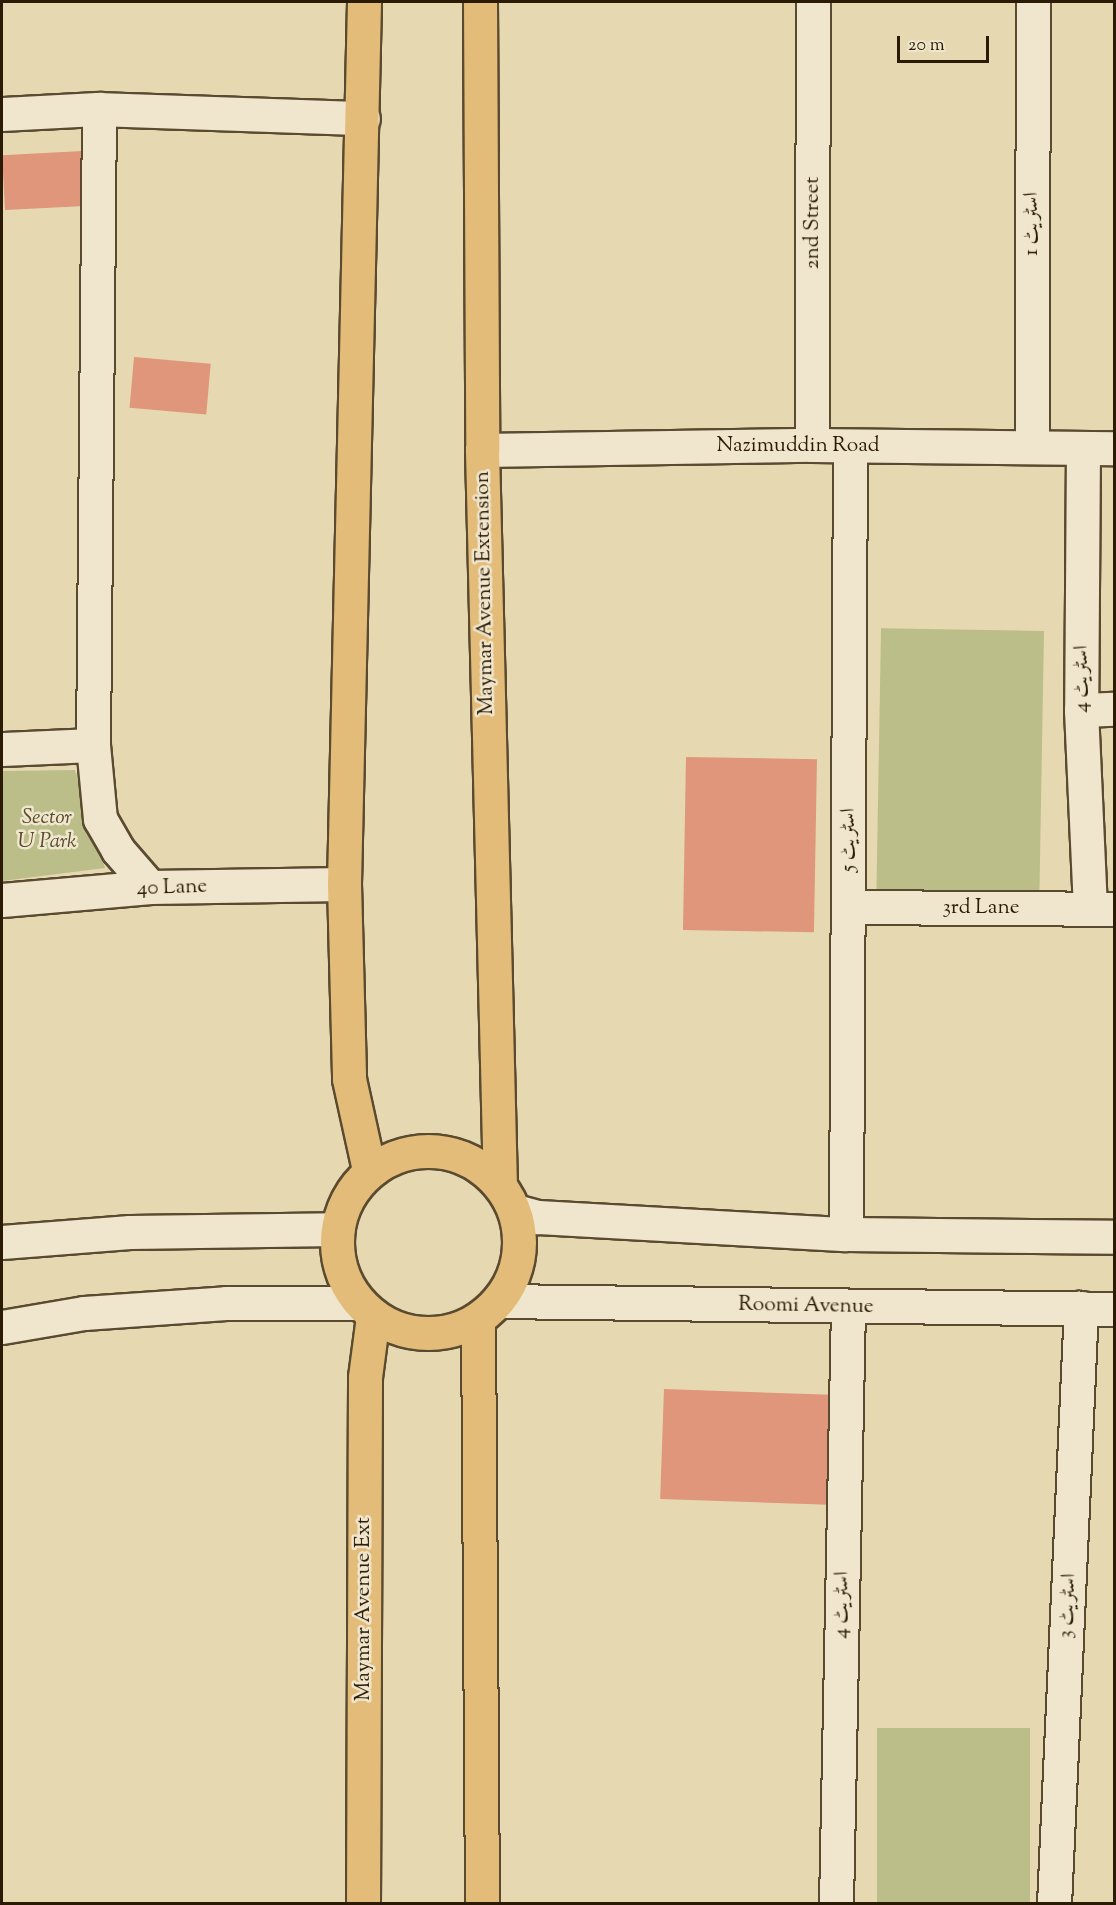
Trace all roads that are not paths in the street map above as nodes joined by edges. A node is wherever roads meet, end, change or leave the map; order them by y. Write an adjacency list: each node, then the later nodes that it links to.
1 (364, 2): 7 (main road)
2 (480, 2): 12 (main road, Maymar Avenue Extension)
3 (813, 2): 8 (street, 2nd Street)
4 (1033, 2): 10 (street, اسٹریٹ 1)
5 (99, 109): 6 (street); 7 (street); 15 (street)
6 (2, 114)
7 (363, 118): 17 (main road)
8 (812, 445): 9 (street, Nazimuddin Road); 12 (street, Nazimuddin Road)
9 (850, 446): 10 (street, Nazimuddin Road); 20 (street, اسٹریٹ 5)
10 (1032, 447): 11 (street, Nazimuddin Road)
11 (1099, 448): 13 (street, اسٹریٹ 4)
12 (482, 450): 23 (main road, Maymar Avenue Extension)
13 (1081, 710): 14 (street); 21 (street, اسٹریٹ 4)
14 (1114, 710)
15 (93, 746): 16 (street); 18 (street)
16 (2, 749)
17 (344, 884): 18 (street, 40 Lane); 22 (main road)
18 (150, 887): 19 (street, 40 Lane)
19 (2, 900)
20 (848, 907): 21 (street, 3rd Lane); 25 (street, اسٹریٹ 5)
21 (1102, 909)
22 (369, 1170): 23 (main road); 24 (main road)
23 (507, 1198): 25 (street); 32 (main road)
24 (336, 1229): 27 (street); 31 (main road)
25 (846, 1234): 26 (street)
26 (1114, 1237)
27 (2, 1242)
28 (848, 1306): 29 (street, Roomi Avenue); 32 (street, Roomi Avenue); 36 (street, اسٹریٹ 4)
29 (1081, 1308): 30 (street, Roomi Avenue); 37 (street, اسٹریٹ 3)
30 (1114, 1309)
31 (366, 1310): 32 (main road); 33 (street); 34 (main road, Maymar Avenue Ext)
32 (488, 1310): 35 (main road)
33 (2, 1327)
34 (363, 1904)
35 (482, 1904)
36 (836, 1904)
37 (1054, 1904)

